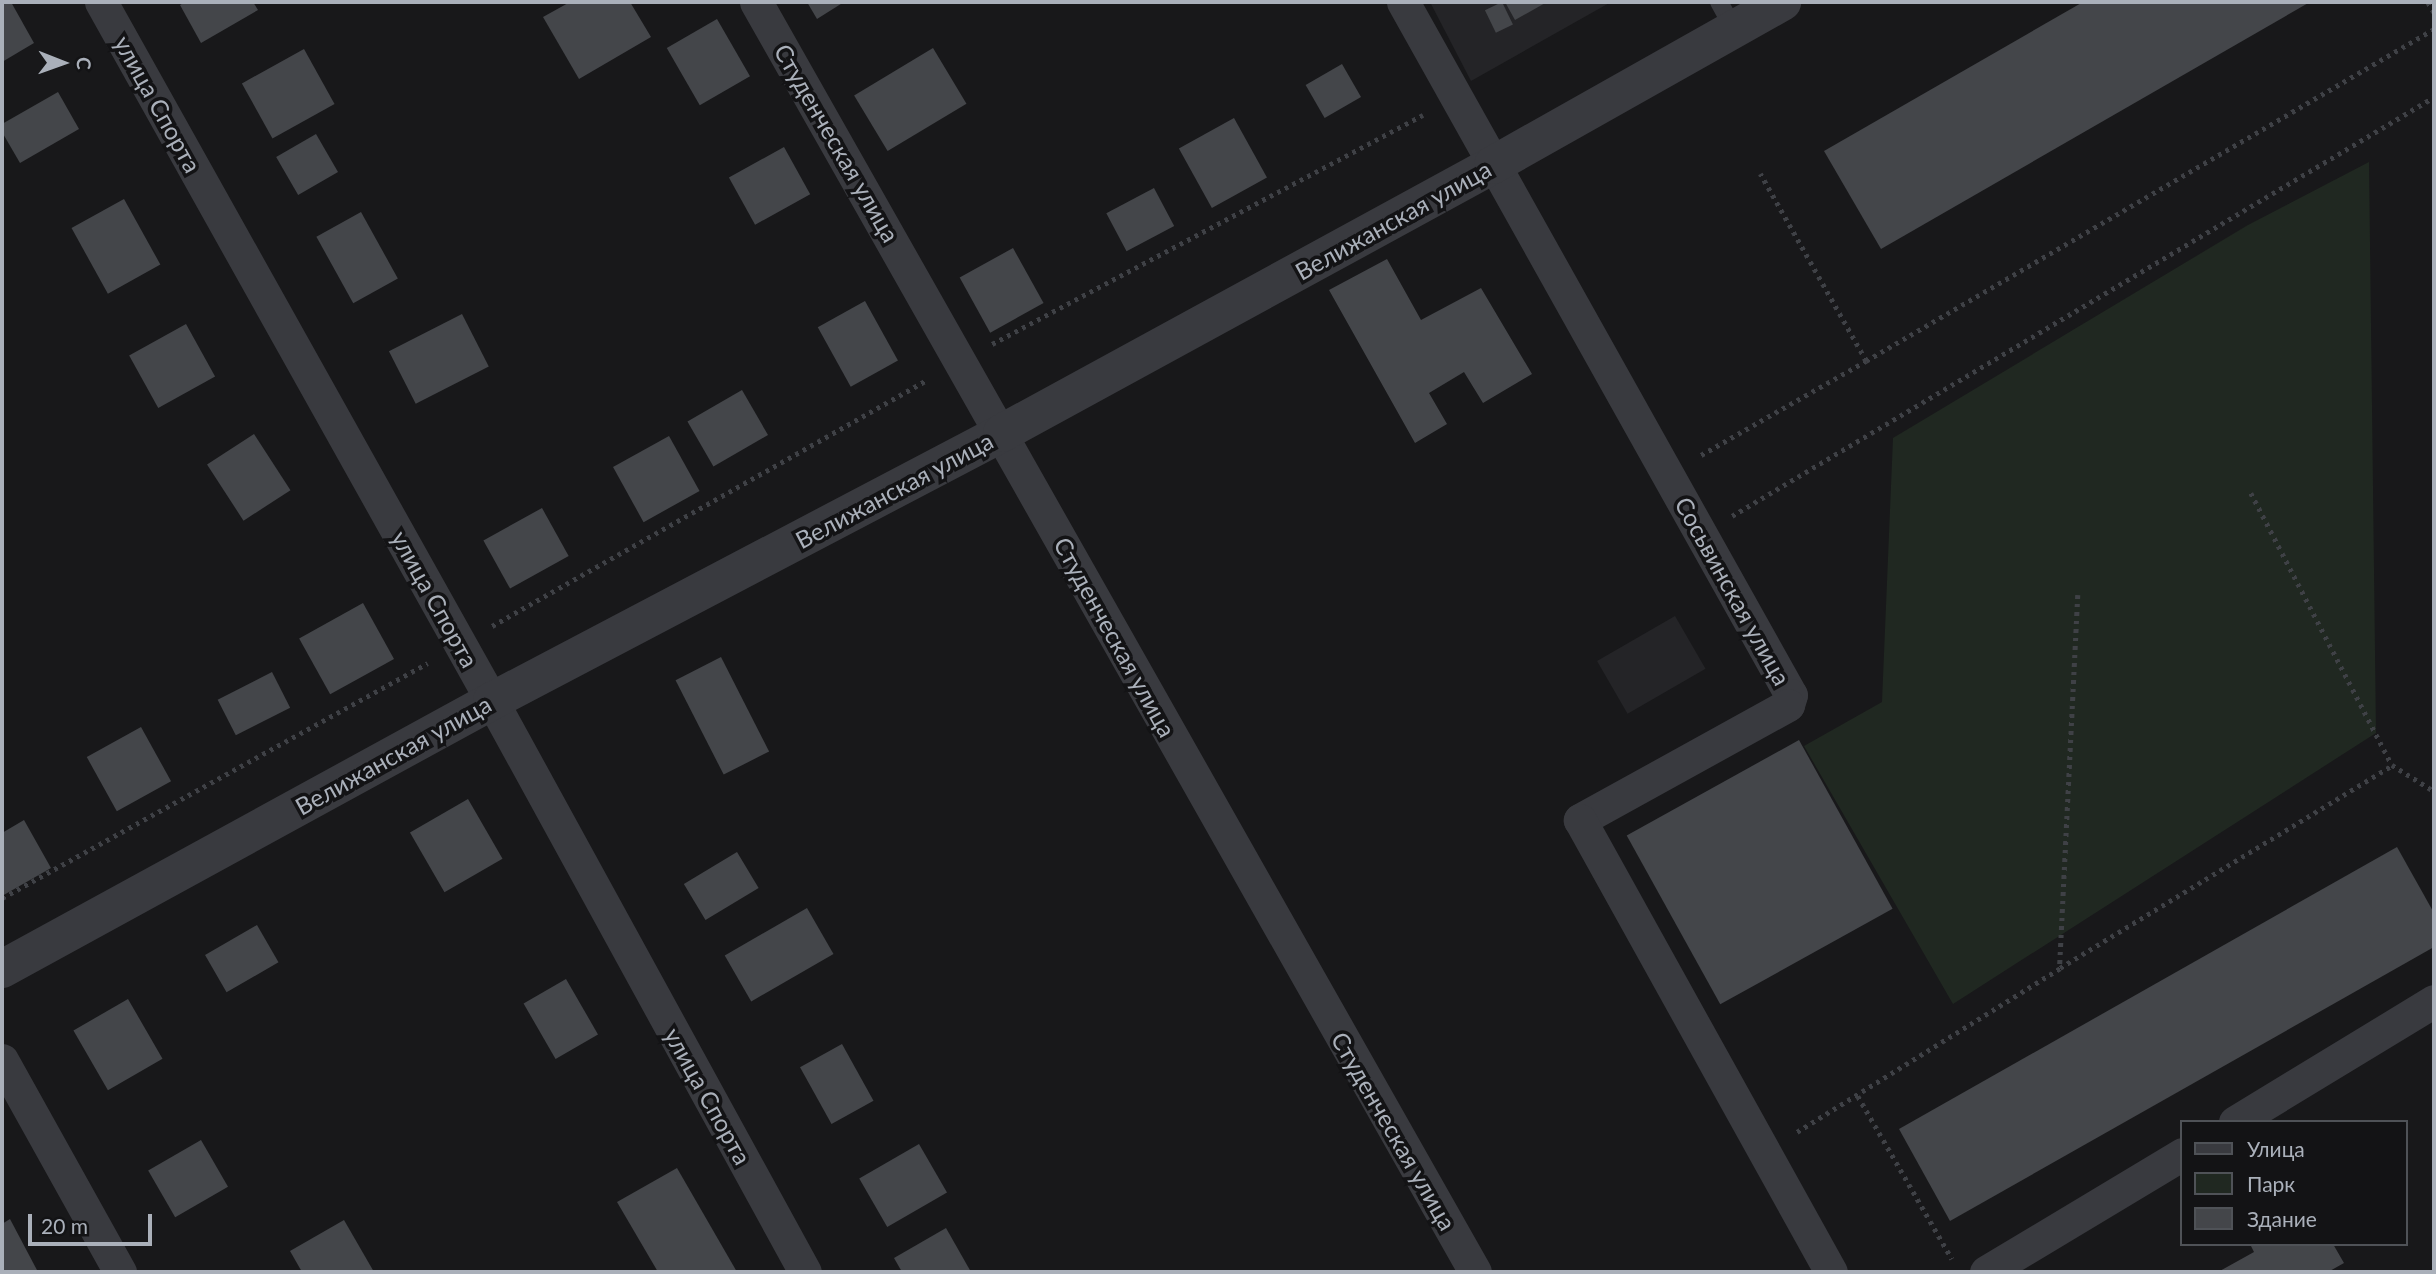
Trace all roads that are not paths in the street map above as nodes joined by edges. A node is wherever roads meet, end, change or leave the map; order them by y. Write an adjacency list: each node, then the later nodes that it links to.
1 (101, 2): 8 (street, улица Спорта)
2 (757, 2): 7 (street, Студенческая улица)
3 (1403, 2): 6 (street, Сосьвинская улица)
4 (1782, 2): 5 (street, Велижанская улица)
5 (1727, 15): 6 (street, Велижанская улица)
6 (1493, 165): 7 (street, Велижанская улица); 17 (street, Сосьвинская улица)
7 (1002, 433): 8 (street, Велижанская улица); 16 (street, Студенческая улица)
8 (492, 701): 9 (street, Велижанская улица); 15 (street, улица Спорта)
9 (2, 969)
10 (2434, 1001): 12 (street)
11 (2, 1059): 14 (street)
12 (2238, 1120)
13 (2180, 1155): 18 (street)
14 (120, 1272)
15 (805, 1272)
16 (1475, 1272)
17 (1831, 1272)
18 (1986, 1272)

